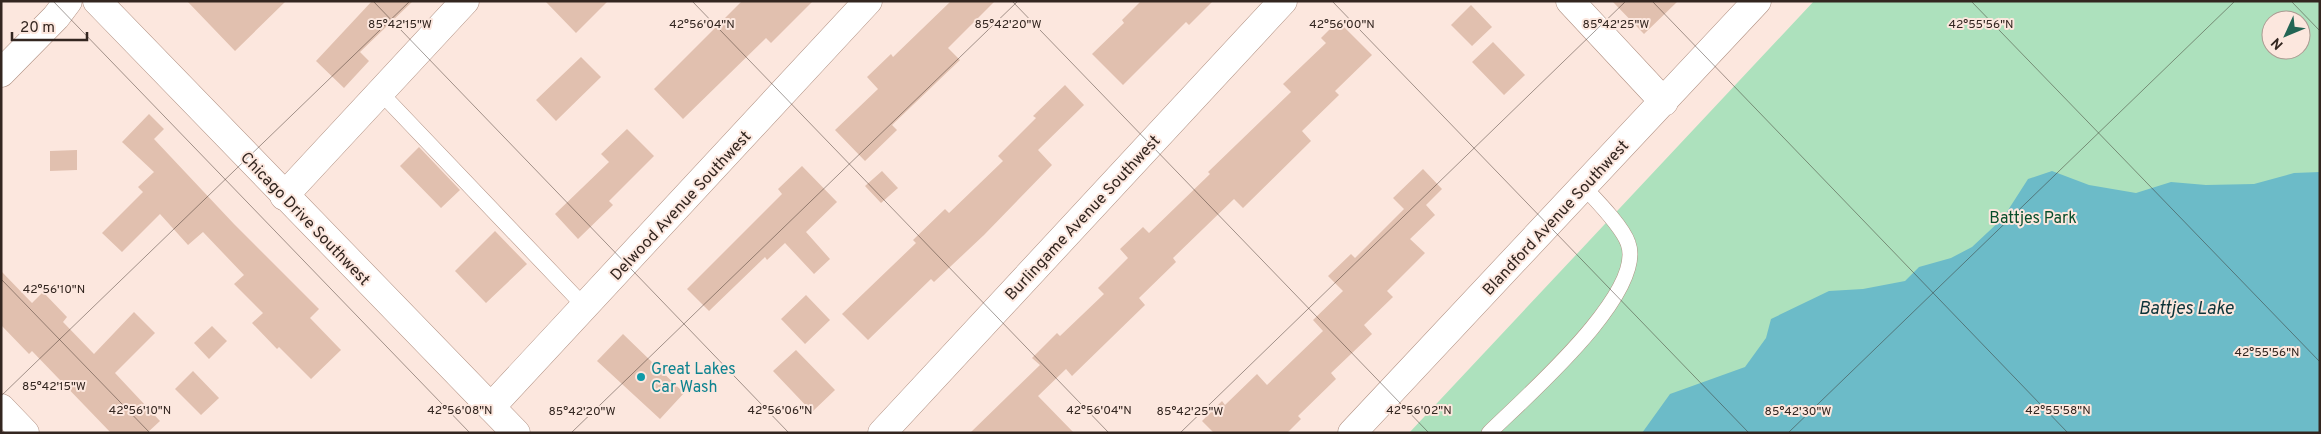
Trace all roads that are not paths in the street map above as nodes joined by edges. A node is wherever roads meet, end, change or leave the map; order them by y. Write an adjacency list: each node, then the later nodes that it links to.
1 (68, 1): 8 (street)
2 (97, 1): 12 (street, Chicago Drive Southwest)
3 (465, 1): 9 (street)
4 (868, 1): 13 (street, Delwood Avenue Southwest)
5 (1283, 1): 18 (street, Burlingame Avenue Southwest)
6 (1570, 1): 10 (street)
7 (1757, 1): 10 (street, Blandford Avenue Southwest)
8 (1, 74)
9 (380, 92): 12 (street); 13 (lane)
10 (1664, 102): 11 (street, Blandford Avenue Southwest)
11 (1584, 187): 19 (street, Blandford Avenue Southwest); 20 (lane)
12 (284, 196): 14 (street, Chicago Drive Southwest)
13 (585, 307): 14 (street, Delwood Avenue Southwest)
14 (491, 407): 17 (street, Chicago Drive Southwest)
15 (1, 408): 16 (street)
16 (25, 433)
17 (516, 433)
18 (882, 433)
19 (1352, 433)
20 (1489, 433)

